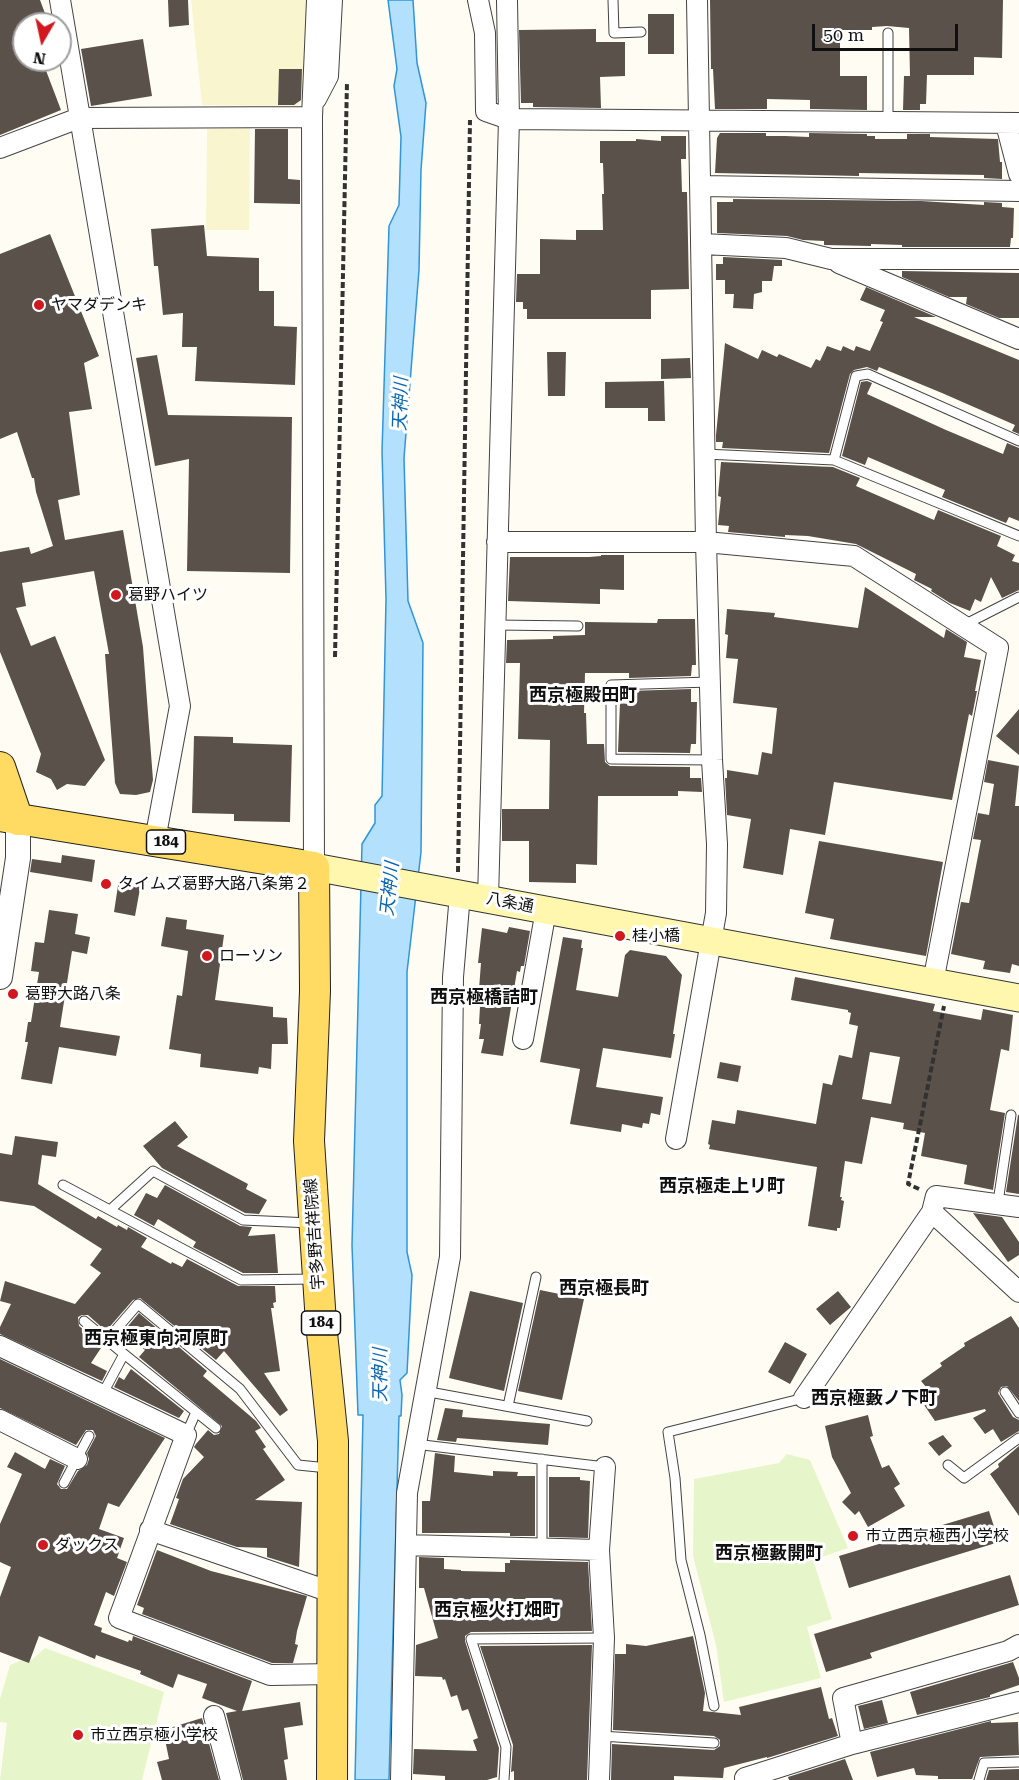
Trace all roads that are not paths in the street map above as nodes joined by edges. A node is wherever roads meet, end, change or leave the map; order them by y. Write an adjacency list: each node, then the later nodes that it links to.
1 (60, 0): 11 (street)
2 (317, 0): 10 (street)
3 (332, 0): 10 (street)
4 (478, 0): 12 (street)
5 (507, 0): 12 (street)
6 (613, 0): 8 (lane)
7 (697, 0): 13 (street)
8 (641, 33)
9 (888, 33): 14 (lane)
10 (313, 111): 11 (street); 39 (street)
11 (79, 118): 16 (street); 38 (street)
12 (509, 119): 13 (street); 28 (street)
13 (700, 120): 14 (street); 18 (street)
14 (888, 122): 15 (street)
15 (1013, 123): 17 (street)
16 (0, 148)
17 (1019, 174)
18 (700, 186): 19 (street); 20 (street)
19 (1019, 191)
20 (702, 244): 21 (street); 25 (street)
21 (831, 259): 22 (street); 23 (street)
22 (1019, 259)
23 (1019, 339)
24 (1019, 441): 26 (lane)
25 (705, 454): 26 (lane); 29 (street)
26 (834, 459): 27 (lane)
27 (1019, 536)
28 (497, 542): 29 (street); 31 (street)
29 (706, 542): 33 (street); 34 (street)
30 (1019, 597): 33 (lane)
31 (495, 625): 32 (lane); 41 (street)
32 (578, 626)
33 (962, 626): 45 (street)
34 (710, 682): 35 (street); 35 (lane)
35 (712, 760): 43 (street)
36 (0, 767): 37 (main road)
37 (9, 818): 38 (main road, 八条通 / 184); 44 (street)
38 (155, 840): 39 (main road, 八条通 / 184)
39 (327, 869): 40 (main road, 八条通); 55 (main road, 宇多野吉祥院線 / 184)
40 (453, 893): 41 (main road, 八条通); 63 (street)
41 (488, 899): 42 (main road, 八条通)
42 (546, 910): 43 (main road, 八条通); 47 (street)
43 (711, 941): 45 (main road, 八条通); 49 (street)
44 (0, 977)
45 (939, 989): 46 (main road, 八条通)
46 (1019, 998)
47 (523, 1039)
48 (1011, 1115): 51 (lane)
49 (676, 1139)
50 (63, 1185): 54 (lane)
51 (998, 1203): 52 (street); 53 (street)
52 (934, 1204): 58 (street); 66 (street)
53 (1019, 1206)
54 (110, 1210): 55 (lane); 57 (lane)
55 (315, 1223): 57 (main road, 宇多野吉祥院線 / 184)
56 (536, 1277): 67 (lane)
57 (318, 1279): 81 (main road, 宇多野吉祥院線 / 184)
58 (1019, 1292)
59 (84, 1322): 60 (lane)
60 (106, 1340): 62 (lane); 81 (lane)
61 (0, 1346): 65 (street)
62 (124, 1354): 65 (lane); 68 (lane)
63 (424, 1391): 67 (lane); 76 (street)
64 (1005, 1392): 69 (lane)
65 (102, 1395): 74 (street)
66 (804, 1398): 92 (lane)
67 (508, 1407): 71 (lane)
68 (196, 1412): 72 (lane); 74 (lane)
69 (1019, 1413)
70 (0, 1420): 77 (street)
71 (587, 1420)
72 (216, 1428)
73 (89, 1436): 77 (lane)
74 (186, 1436): 83 (street)
75 (1019, 1438): 79 (lane)
76 (415, 1444): 78 (lane); 84 (street)
77 (77, 1459): 82 (lane)
78 (542, 1459): 80 (lane); 85 (lane)
79 (948, 1465)
80 (605, 1467): 86 (street)
81 (333, 1468): 87 (main road, 宇多野吉祥院線 / 184)
82 (64, 1483)
83 (150, 1530): 87 (street); 90 (street)
84 (406, 1545): 85 (street); 100 (street)
85 (542, 1548): 86 (street)
86 (599, 1550): 88 (street)
87 (334, 1593): 90 (main road, 宇多野吉祥院線 / 184)
88 (604, 1638): 94 (street); 101 (lane)
89 (1019, 1645): 96 (street)
90 (334, 1674): 99 (main road, 宇多野吉祥院線 / 184)
91 (1019, 1702): 96 (street)
92 (714, 1706)
93 (214, 1716): 98 (street)
94 (600, 1736): 95 (lane); 102 (street)
95 (714, 1743)
96 (852, 1744): 103 (street)
97 (1019, 1762): 104 (lane)
98 (231, 1780)
99 (332, 1780)
100 (401, 1780)
101 (504, 1780)
102 (599, 1780)
103 (746, 1780)
104 (979, 1780)

